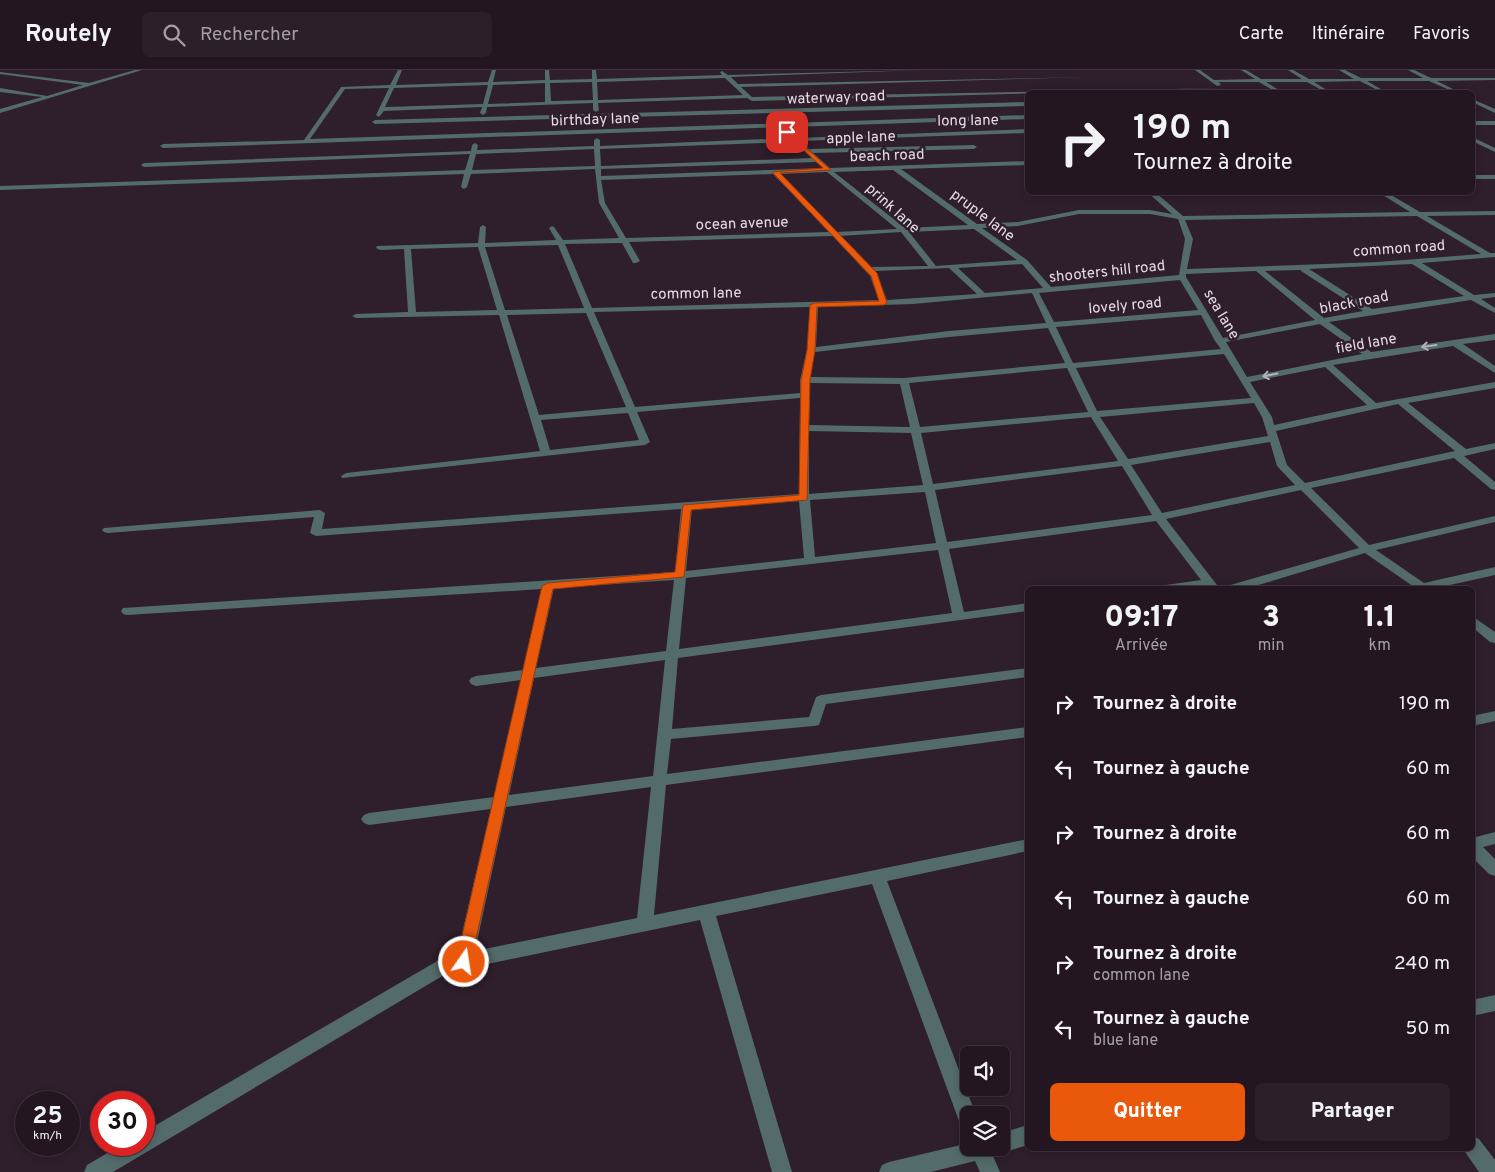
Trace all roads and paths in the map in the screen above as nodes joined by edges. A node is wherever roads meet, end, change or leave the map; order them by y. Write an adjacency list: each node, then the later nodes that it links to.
1 (140, 70): 33 (street)
2 (400, 70): 38 (street)
3 (494, 70): 34 (street)
4 (547, 70): 31 (street)
5 (594, 70): 24 (street)
6 (645, 70): 21 (street)
7 (919, 70): 14 (street)
8 (1056, 70): 22 (street)
9 (1197, 70): 29 (street)
10 (1243, 70): 30 (street)
11 (1290, 70): 25 (street)
12 (1341, 70): 26 (street)
13 (1410, 70): 23 (street)
14 (820, 71): 15 (street); 35 (street)
15 (723, 72): 19 (street); 37 (street, prink lane)
16 (0, 73): 33 (street)
17 (1477, 73): 27 (street)
18 (940, 74): 28 (street)
19 (696, 76): 21 (street); 32 (street)
20 (1088, 77): 22 (street)
21 (647, 78): 24 (street); 36 (street)
22 (1065, 78): 28 (street); 42 (street)
23 (1429, 79): 26 (street); 27 (street); 48 (street)
24 (594, 80): 31 (street); 57 (street)
25 (1307, 80): 26 (street); 30 (street); 46 (street)
26 (1360, 80): 47 (street)
27 (1493, 80)
28 (953, 81): 35 (street); 50 (street)
29 (1213, 81): 30 (street); 39 (street)
30 (1260, 81): 45 (street)
31 (546, 82): 34 (street); 61 (street)
32 (700, 83)
33 (92, 84): 53 (street)
34 (491, 84): 38 (street); 64 (street)
35 (838, 84): 37 (street); 52 (street)
36 (648, 85)
37 (738, 86): 55 (street, prink lane)
38 (392, 87): 66 (street); 90 (street)
39 (1222, 88): 43 (street); 44 (street)
40 (0, 90): 53 (street)
41 (703, 90): 54 (street)
42 (1080, 90)
43 (1177, 90)
44 (1226, 90)
45 (1276, 90)
46 (1324, 90)
47 (1380, 90)
48 (1453, 90)
49 (650, 92): 56 (street)
50 (976, 93): 51 (street); 52 (street); 63 (street)
51 (1025, 93)
52 (855, 96): 55 (street); 65 (street)
53 (50, 97): 67 (street)
54 (707, 97): 55 (street); 56 (street); 70 (street)
55 (750, 97): 69 (street, prink lane)
56 (651, 99): 57 (street); 71 (street)
57 (595, 101): 61 (street); 72 (street)
58 (1475, 102): 60 (street)
59 (1475, 102): 68 (street)
60 (1495, 102)
61 (548, 103): 64 (street)
62 (1025, 104): 63 (street, waterway road)
63 (1000, 105): 65 (street, waterway road); 73 (street)
64 (485, 106): 66 (street); 75 (street)
65 (874, 108): 69 (street, waterway road); 76 (street)
66 (382, 109): 77 (street)
67 (0, 111)
68 (1495, 111)
69 (764, 112): 70 (street, waterway road); 80 (street, prink lane)
70 (714, 113): 71 (street, waterway road); 81 (street)
71 (654, 114): 72 (street, waterway road)
72 (596, 116): 75 (street, waterway road); 83 (street)
73 (1025, 116)
74 (1025, 117): 76 (street, birthday lane)
75 (481, 119): 77 (street, waterway road); 86 (street)
76 (891, 120): 80 (street, birthday lane); 85 (street)
77 (375, 122): 87 (street)
78 (1475, 123): 79 (street)
79 (1495, 123)
80 (778, 125): 81 (street, birthday lane); 88 (street, prink lane)
81 (721, 127): 83 (street, birthday lane); 91 (street)
82 (1025, 131): 84 (street, long lane)
83 (596, 132): 86 (street, birthday lane); 96 (street)
84 (963, 132): 85 (street, long lane); 103 (street)
85 (909, 134): 88 (street, long lane); 97 (street)
86 (477, 136): 87 (street, birthday lane); 102 (street)
87 (368, 139): 90 (street, birthday lane); 105 (street)
88 (795, 140): 91 (street, long lane); 101 (street, prink lane)
89 (1475, 140): 94 (street)
90 (306, 141): 92 (street, birthday lane)
91 (729, 142): 96 (street, long lane); 98 (street)
92 (163, 146)
93 (1475, 146): 94 (street)
94 (1487, 146): 95 (street); 99 (street)
95 (1495, 146)
96 (597, 147): 100 (street, long lane); 112 (street)
97 (930, 148): 101 (street, apple lane); 103 (street, apple lane)
98 (732, 149)
99 (1495, 150)
100 (514, 151): 102 (street, long lane); 106 (street)
101 (808, 151): 107 (street, prink lane)
102 (473, 152): 105 (street, long lane); 116 (street)
103 (981, 155): 110 (street, beach road); 114 (street, beach road)
104 (735, 156): 109 (street)
105 (359, 157): 111 (street, long lane)
106 (530, 159)
107 (817, 160): 109 (street); 115 (street, prink lane)
108 (539, 162): 113 (street)
109 (738, 162): 112 (street)
110 (1025, 162)
111 (144, 165)
112 (598, 167): 113 (street); 120 (street)
113 (555, 168): 116 (street)
114 (895, 168): 115 (street, beach road); 129 (street, pruple lane)
115 (828, 170): 117 (street, beach road); 131 (street, prink lane)
116 (468, 171): 121 (street); 122 (street)
117 (775, 172): 120 (street, beach road); 132 (street)
118 (1475, 177): 119 (street)
119 (1495, 177)
120 (598, 178): 133 (street)
121 (464, 187)
122 (0, 188)
123 (1154, 195): 127 (street)
124 (1385, 195): 126 (street)
125 (1495, 213): 126 (street)
126 (1419, 214): 127 (street); 138 (street)
127 (1182, 218): 129 (street, ocean avenue); 148 (street)
128 (483, 226): 135 (street)
129 (974, 226): 131 (street, ocean avenue); 142 (street, pruple lane)
130 (552, 228): 134 (street)
131 (904, 231): 132 (street, ocean avenue); 144 (street, prink lane)
132 (835, 234): 133 (street, ocean avenue); 147 (street)
133 (624, 240): 134 (street, ocean avenue); 141 (street)
134 (560, 242): 135 (street, ocean avenue); 156 (street)
135 (481, 245): 136 (street, ocean avenue); 158 (street)
136 (407, 247): 137 (street, ocean avenue); 161 (street)
137 (380, 248)
138 (1491, 255): 139 (street, common road); 140 (street)
139 (1411, 260): 146 (street, common road); 153 (street)
140 (1495, 260)
141 (636, 261)
142 (1024, 262): 143 (street); 149 (street, pruple lane)
143 (951, 266): 144 (street); 152 (street)
144 (934, 268): 147 (street)
145 (1257, 268): 146 (street, common road); 148 (street, shooters hill road); 163 (street)
146 (1304, 268): 157 (street)
147 (869, 269): 154 (street)
148 (1182, 274): 149 (street, shooters hill road); 159 (street, sea lane)
149 (1050, 290): 150 (street, shooters hill road)
150 (1035, 292): 152 (street, common lane); 164 (street)
151 (1495, 295): 153 (street, black road)
152 (984, 296): 154 (street, common lane)
153 (1471, 297): 157 (street, black road); 160 (street)
154 (884, 303): 155 (street, common lane)
155 (814, 305): 156 (street, common lane); 168 (street)
156 (589, 310): 158 (street, common lane); 182 (street)
157 (1369, 311): 163 (street, black road)
158 (502, 312): 161 (street, common lane); 184 (street)
159 (1202, 312): 164 (street, lovely road); 166 (street, sea lane)
160 (1495, 312)
161 (412, 315): 162 (street, common lane)
162 (356, 316)
163 (1323, 322): 166 (street, black road); 170 (street)
164 (1050, 325): 168 (street, lovely road); 171 (street)
165 (1495, 337): 167 (street, field lane)
166 (1219, 341): 169 (street, sea lane)
167 (1455, 343): 170 (street, field lane, one-way to 170); 173 (street)
168 (811, 350): 174 (street)
169 (1225, 351): 171 (street); 175 (street, sea lane)
170 (1369, 355): 172 (street, field lane)
171 (1069, 364): 176 (street); 183 (street)
172 (1327, 364): 175 (street, field lane, one-way to 175); 181 (street)
173 (1495, 370)
174 (805, 380): 176 (street); 178 (street)
175 (1244, 380): 179 (street, sea lane)
176 (904, 381): 186 (street)
177 (1495, 384): 180 (street)
178 (805, 395): 182 (street); 185 (street)
179 (1256, 400): 183 (street); 187 (street, sea lane)
180 (1400, 401): 181 (street); 189 (street)
181 (1374, 407): 187 (street)
182 (631, 409): 184 (street); 190 (street)
183 (1094, 413): 186 (street); 191 (street)
184 (535, 418): 190 (street)
185 (804, 428): 186 (street); 196 (street)
186 (916, 430): 194 (street)
187 (1272, 433): 191 (street); 195 (street, sea lane)
188 (1495, 446): 189 (street)
189 (1460, 453): 193 (street); 195 (street)
190 (546, 454): 192 (street)
191 (1124, 464): 194 (street); 198 (street)
192 (346, 476)
193 (1495, 487)
194 (929, 488): 196 (street); 201 (street)
195 (1304, 488): 198 (street); 202 (street, sea lane)
196 (804, 498): 197 (street); 203 (street)
197 (687, 507): 200 (street); 205 (street)
198 (1159, 517): 201 (street); 207 (street)
199 (1495, 519): 202 (street)
200 (108, 530)
201 (943, 546): 203 (street); 213 (street)
202 (1367, 549): 208 (street); 209 (street, sea lane)
203 (810, 560): 205 (street)
204 (1495, 571): 210 (street)
205 (680, 575): 206 (street); 217 (street)
206 (548, 586): 212 (street); 219 (street)
207 (1212, 586)
208 (1241, 586)
209 (1421, 586)
210 (1432, 586)
211 (1025, 607): 213 (street)
212 (127, 611)
213 (959, 616): 217 (street)
214 (1477, 623): 215 (street); 216 (street)
215 (1495, 623)
216 (1495, 639)
217 (672, 655): 219 (street); 224 (street)
218 (1025, 672): 224 (street)
219 (528, 674): 220 (street); 226 (street)
220 (476, 681)
221 (1495, 716): 222 (street)
222 (1475, 720)
223 (1025, 732): 225 (street)
224 (664, 735): 225 (street)
225 (659, 781): 226 (street); 235 (street)
226 (499, 802): 227 (street); 236 (street)
227 (369, 819)
228 (1495, 838): 229 (street)
229 (1475, 844)
230 (1025, 846): 233 (street)
231 (1475, 848): 232 (street)
232 (1495, 869)
233 (878, 877): 234 (street); 239 (street)
234 (706, 912): 235 (street); 248 (street)
235 (645, 925): 236 (street)
236 (464, 962): 241 (street)
237 (1495, 1003): 238 (street)
238 (1475, 1007)
239 (963, 1106)
240 (1025, 1135): 242 (street)
241 (155, 1136)
242 (1010, 1140)
243 (1475, 1150): 251 (street)
244 (960, 1154): 249 (street)
245 (121, 1156): 247 (street)
246 (985, 1156): 250 (street)
247 (94, 1172)
248 (782, 1172)
249 (889, 1172)
250 (990, 1172)
251 (1492, 1172)

